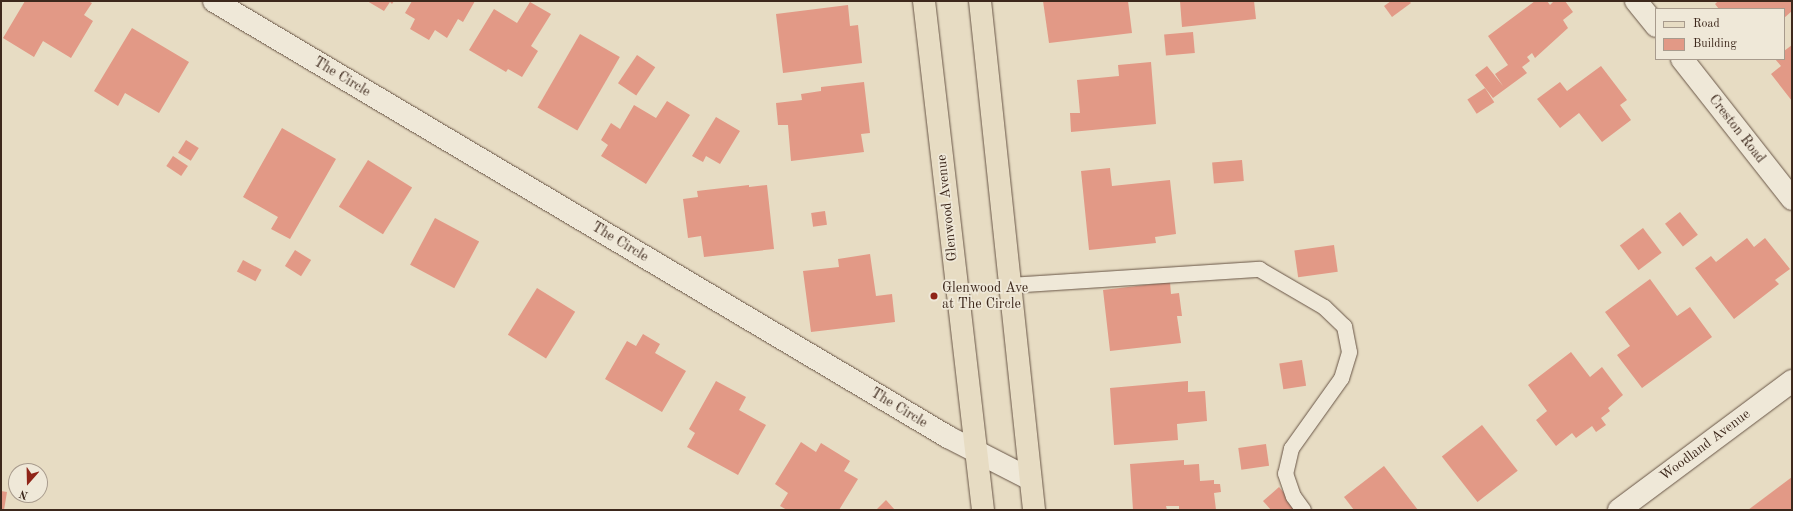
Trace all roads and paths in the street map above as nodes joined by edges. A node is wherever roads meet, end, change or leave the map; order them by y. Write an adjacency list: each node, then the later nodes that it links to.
1 (214, 1): 10 (street, The Circle)
2 (924, 1): 10 (main road, Glenwood Avenue)
3 (980, 1): 8 (main road)
4 (1636, 1): 5 (street)
5 (1655, 25)
6 (1683, 60): 7 (street, Creston Road)
7 (1792, 199)
8 (1009, 285): 11 (main road); 14 (lane)
9 (1792, 381): 15 (street, Woodland Avenue)
10 (974, 452): 11 (street, The Circle); 12 (main road, Glenwood Avenue)
11 (1030, 479): 13 (main road)
12 (983, 510)
13 (1034, 510)
14 (1303, 510)
15 (1619, 510)

